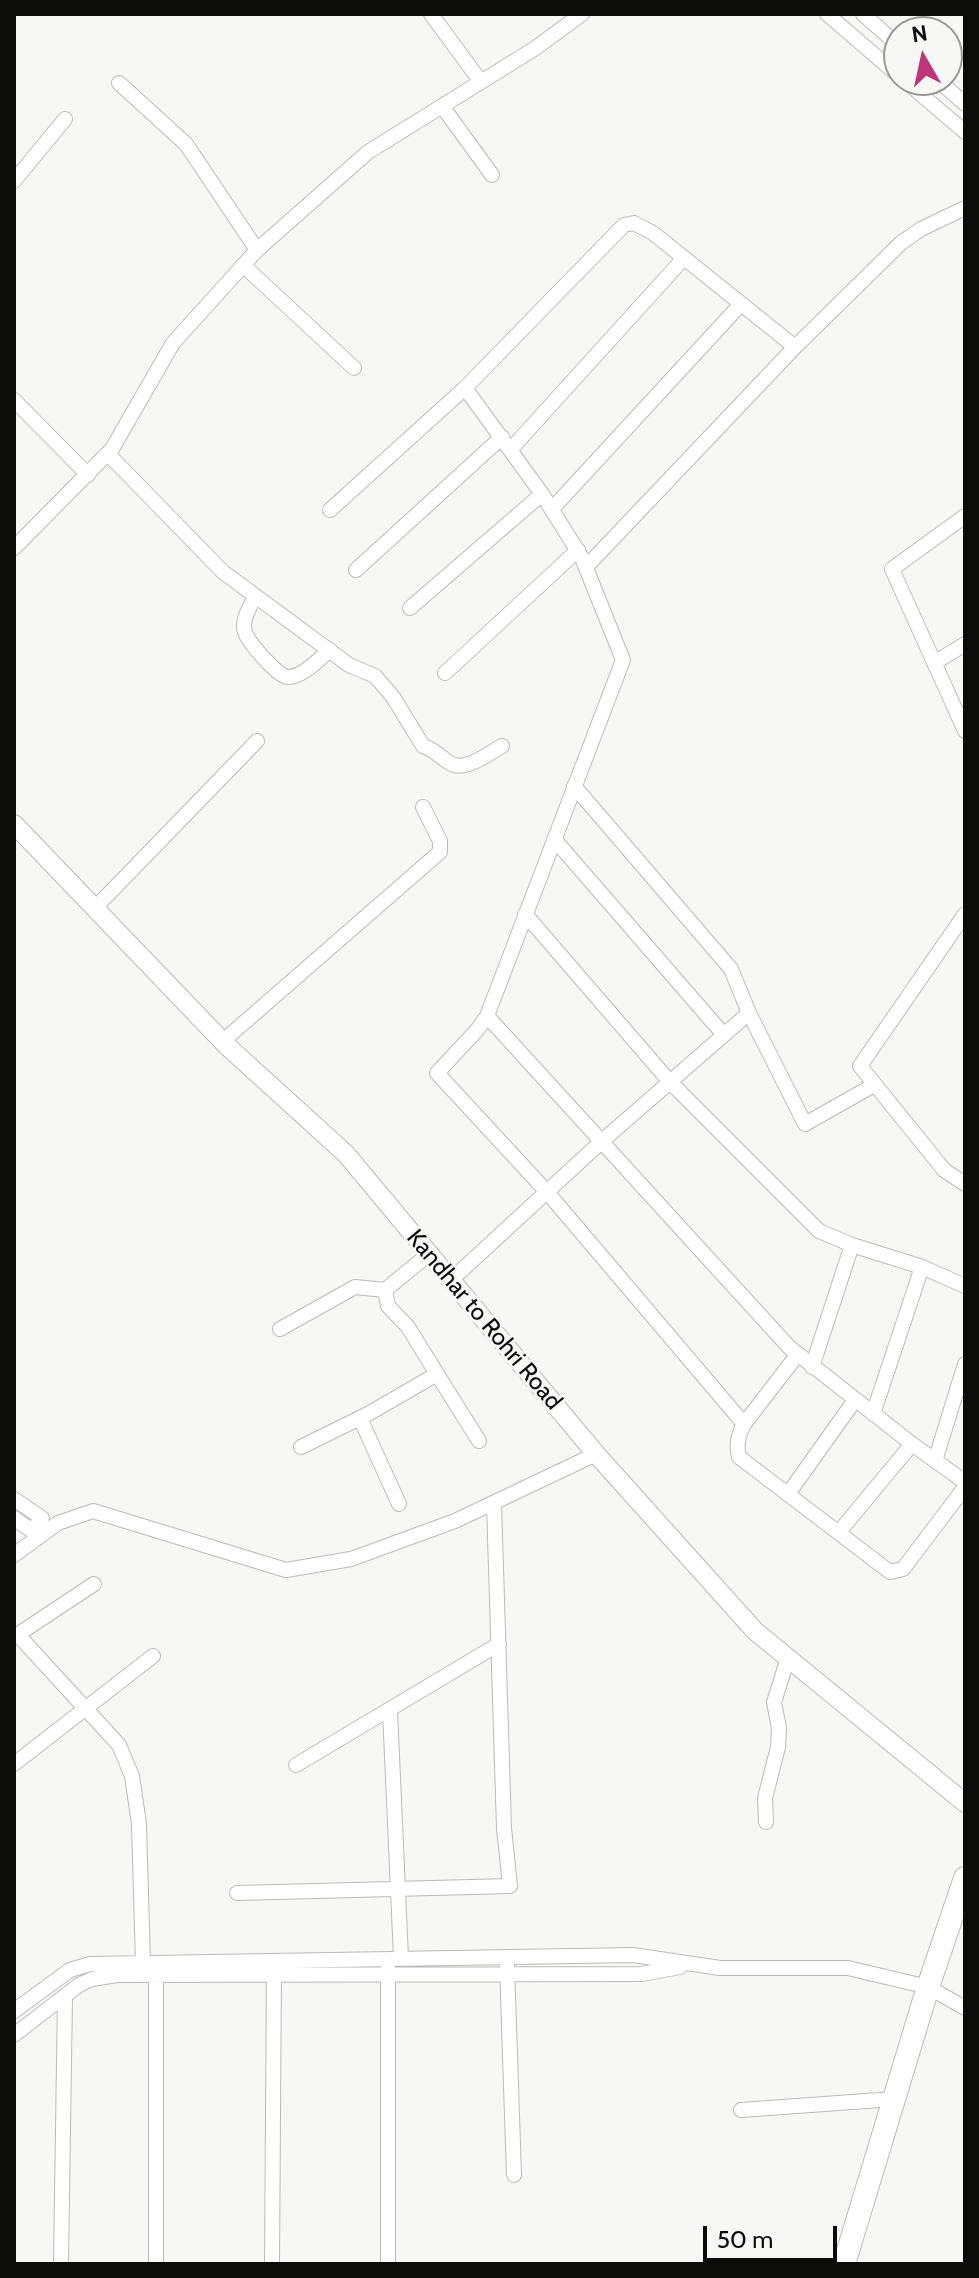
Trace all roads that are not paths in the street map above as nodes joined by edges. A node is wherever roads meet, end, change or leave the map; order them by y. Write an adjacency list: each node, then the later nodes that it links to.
1 (431, 14): 7 (street)
2 (582, 14): 7 (street)
3 (827, 14): 6 (street)
4 (863, 14): 5 (street)
5 (883, 32)
6 (883, 62)
7 (481, 82): 10 (street)
8 (119, 83): 16 (street)
9 (923, 96): 12 (street)
10 (442, 106): 13 (street); 16 (street)
11 (65, 119): 14 (street)
12 (965, 132)
13 (492, 175)
14 (14, 181)
15 (965, 208): 20 (street)
16 (257, 250): 18 (street)
17 (684, 258): 19 (street); 22 (street); 24 (street)
18 (243, 265): 21 (street); 25 (street)
19 (741, 304): 20 (street); 28 (street)
20 (795, 347): 33 (street)
21 (354, 368)
22 (465, 388): 24 (street); 29 (street)
23 (14, 400): 26 (street)
24 (506, 443): 27 (street); 34 (street)
25 (108, 454): 26 (street); 35 (street)
26 (88, 475): 31 (street)
27 (542, 494): 28 (street); 36 (street)
28 (552, 509): 32 (street)
29 (330, 510)
30 (965, 516): 39 (street)
31 (14, 548)
32 (578, 550): 33 (street); 40 (street)
33 (586, 567): 44 (street)
34 (356, 570)
35 (255, 597): 38 (street); 38 (street)
36 (410, 608)
37 (965, 644): 39 (street)
38 (330, 650): 43 (street)
39 (934, 663): 41 (street)
40 (445, 673)
41 (965, 731)
42 (257, 741): 48 (street)
43 (502, 746)
44 (574, 786): 47 (street); 51 (street)
45 (423, 807): 54 (street)
46 (14, 824): 48 (street, Kandhar to Rohri Road)
47 (554, 839): 49 (street); 53 (street)
48 (95, 908): 54 (street, Kandhar to Rohri Road)
49 (525, 914): 52 (street); 55 (street)
50 (965, 914): 56 (street)
51 (749, 1013): 53 (street); 56 (street)
52 (487, 1016): 57 (street); 59 (street)
53 (724, 1035): 55 (street)
54 (223, 1041): 61 (street, Kandhar to Rohri Road)
55 (670, 1082): 57 (street); 60 (street)
56 (874, 1085): 58 (street)
57 (601, 1142): 59 (street); 67 (street)
58 (965, 1184)
59 (547, 1192): 63 (street); 74 (street)
60 (852, 1245): 62 (street); 69 (street)
61 (429, 1254): 63 (street, Kandhar to Rohri Road); 65 (street)
62 (922, 1267): 64 (street); 72 (street)
63 (451, 1280): 78 (street, Kandhar to Rohri Road)
64 (965, 1286)
65 (385, 1290): 66 (street); 70 (street)
66 (280, 1329)
67 (798, 1354): 69 (street); 74 (street)
68 (965, 1364): 79 (street)
69 (812, 1367): 71 (street)
70 (437, 1374): 73 (street); 75 (street)
71 (855, 1400): 72 (street); 81 (street)
72 (873, 1414): 76 (street)
73 (360, 1418): 77 (street); 84 (street)
74 (744, 1424): 81 (street)
75 (479, 1441)
76 (912, 1444): 79 (street); 86 (street)
77 (301, 1447)
78 (596, 1454): 83 (street); 92 (street, Kandhar to Rohri Road)
79 (935, 1461): 80 (street)
80 (965, 1485): 86 (street)
81 (788, 1494): 86 (street)
82 (14, 1499): 85 (street)
83 (494, 1503): 87 (street); 90 (street)
84 (399, 1504)
85 (14, 1518)
86 (839, 1532)
87 (14, 1555)
88 (94, 1584): 89 (street)
89 (16, 1635): 93 (street)
90 (499, 1644): 94 (street); 100 (street)
91 (153, 1656): 93 (street)
92 (788, 1658): 97 (street, Kandhar to Rohri Road); 98 (street)
93 (85, 1709): 95 (street); 103 (street)
94 (390, 1711): 96 (street); 100 (street)
95 (14, 1764)
96 (296, 1765)
97 (965, 1803)
98 (766, 1822)
99 (965, 1878): 109 (main road)
100 (398, 1888): 101 (street); 104 (street)
101 (237, 1893)
102 (507, 1957): 104 (street); 105 (street); 107 (street)
103 (143, 1963): 106 (street); 112 (street)
104 (392, 1964): 106 (street); 107 (street); 120 (street)
105 (692, 1965): 107 (street); 109 (street)
106 (274, 1968): 108 (street); 119 (street)
107 (508, 1974): 116 (street)
108 (156, 1975): 110 (street); 118 (street)
109 (928, 1987): 111 (street); 114 (main road)
110 (65, 1996): 113 (street); 117 (street)
111 (965, 2008)
112 (14, 2011)
113 (14, 2035)
114 (894, 2099): 115 (street); 121 (main road)
115 (741, 2110)
116 (514, 2175)
117 (61, 2264)
118 (156, 2264)
119 (272, 2264)
120 (388, 2264)
121 (844, 2264)

